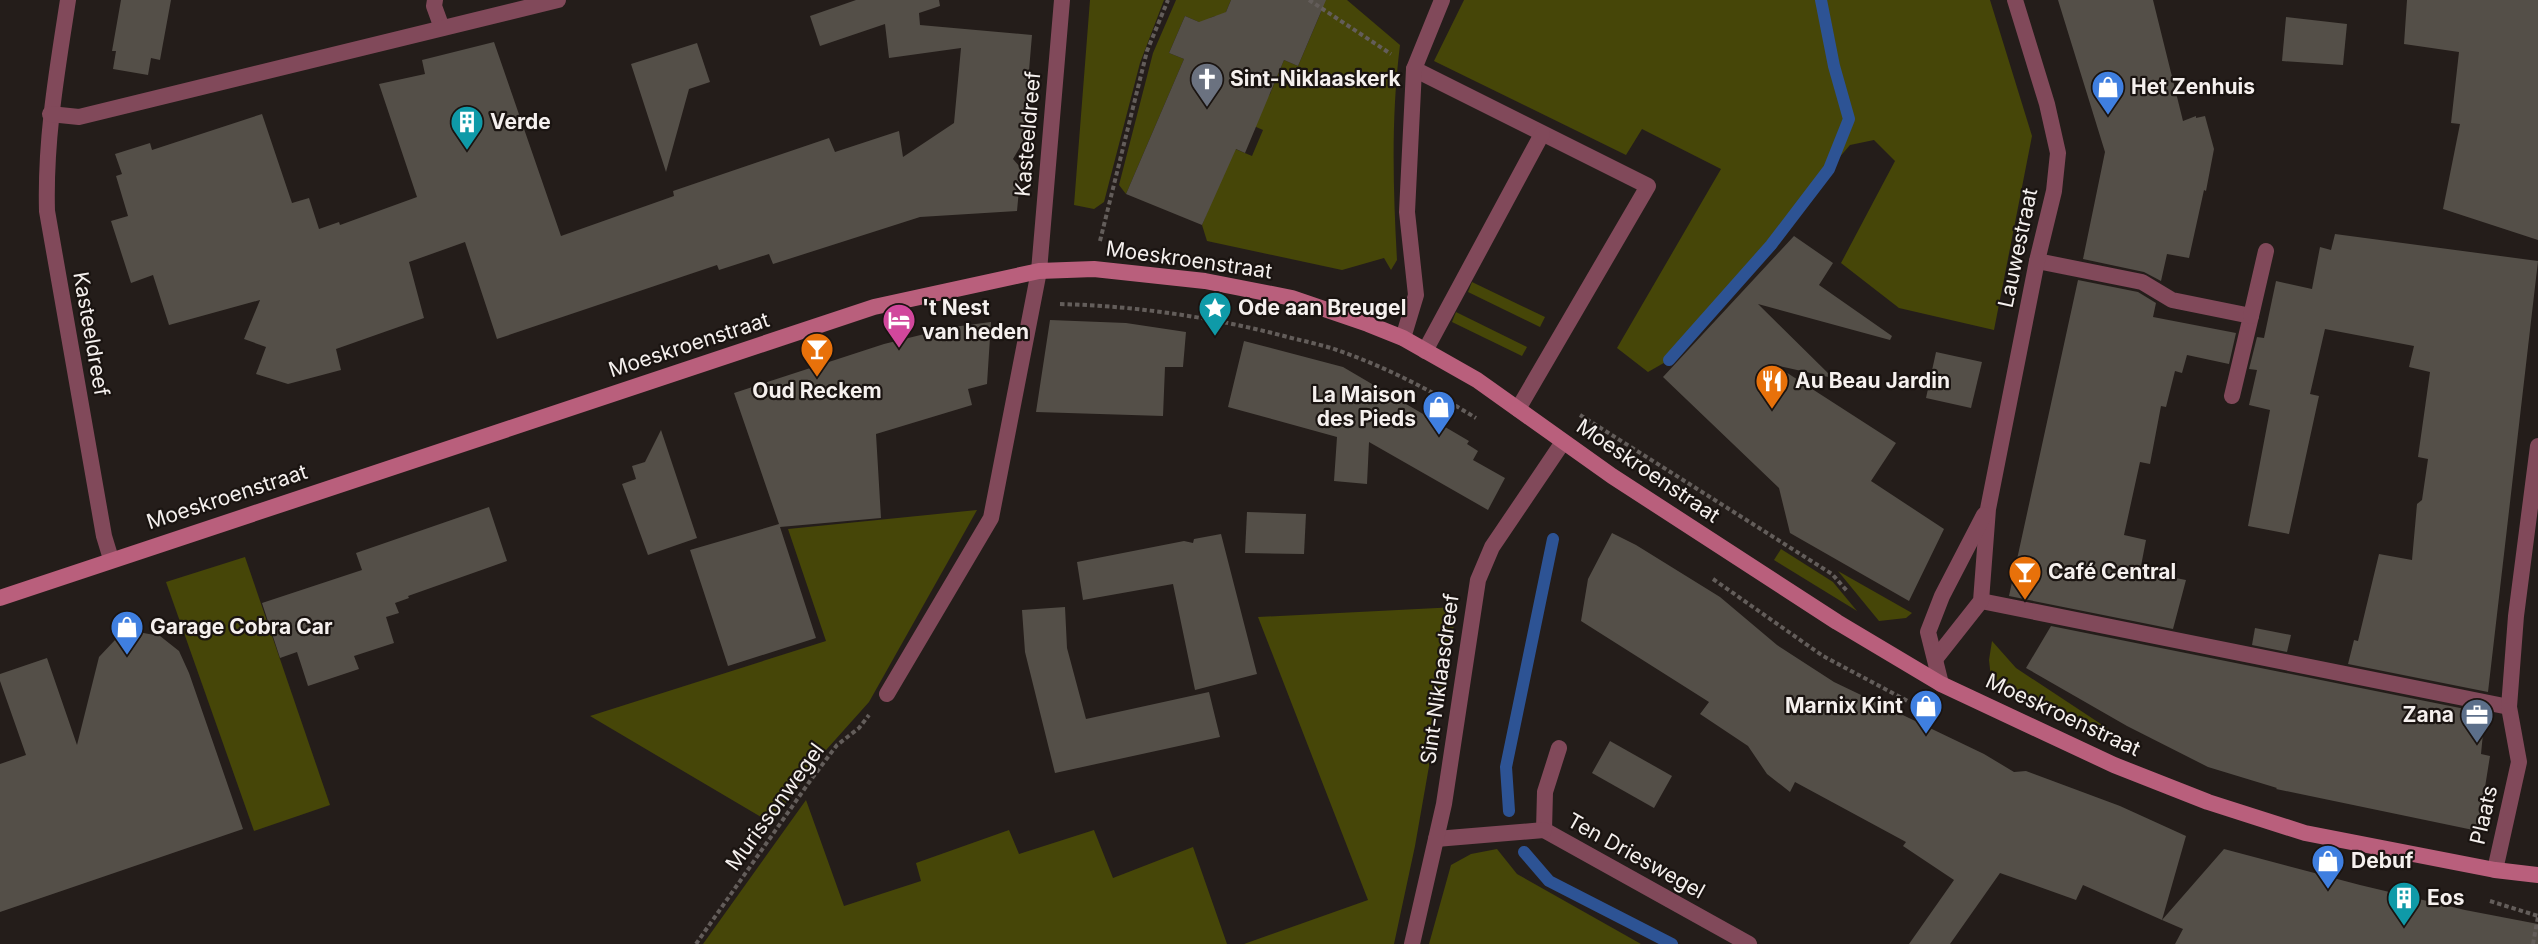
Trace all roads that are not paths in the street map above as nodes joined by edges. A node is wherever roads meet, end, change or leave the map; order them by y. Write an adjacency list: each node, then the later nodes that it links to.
1 (68, 0): 9 (street, Kasteeldreef)
2 (435, 0): 7 (street)
3 (558, 0): 7 (street)
4 (1062, 0): 13 (street, Kasteeldreef)
5 (1442, 0): 8 (street)
6 (2015, 0): 12 (street, Lauwestraat)
7 (442, 28): 9 (street)
8 (1414, 69): 10 (street); 15 (street)
9 (50, 114): 22 (street, Kasteeldreef)
10 (1542, 134): 16 (street); 18 (street)
11 (2266, 251): 14 (street)
12 (2037, 261): 14 (street); 21 (street, Lauwestraat)
13 (1039, 271): 15 (main road, Moeskroenstraat); 22 (main road, Moeskroenstraat); 27 (street, Kasteeldreef)
14 (2251, 316): 17 (street)
15 (1403, 338): 16 (main road, Moeskroenstraat)
16 (1425, 351): 18 (main road, Moeskroenstraat)
17 (2232, 396)
18 (1518, 409): 19 (main road, Moeskroenstraat)
19 (1563, 442): 26 (main road, Moeskroenstraat); 31 (street, Sint-Niklaasdreef)
20 (2538, 446): 28 (street)
21 (1988, 509): 24 (street, Lauwestraat); 25 (street, Lauwestraat)
22 (111, 559): 23 (main road, Moeskroenstraat)
23 (0, 598)
24 (1981, 601): 25 (street); 28 (street)
25 (1936, 658): 26 (street, Lauwestraat)
26 (1941, 684): 32 (main road, Moeskroenstraat)
27 (887, 694)
28 (2509, 707): 32 (street, Plaats)
29 (1559, 748): 30 (street, Ten Drieswegel)
30 (1544, 830): 31 (street); 35 (street, Ten Drieswegel)
31 (1436, 839): 34 (street, Sint-Niklaasdreef)
32 (2495, 870): 33 (main road, Plaats)
33 (2538, 874)
34 (1412, 944)
35 (1749, 944)

